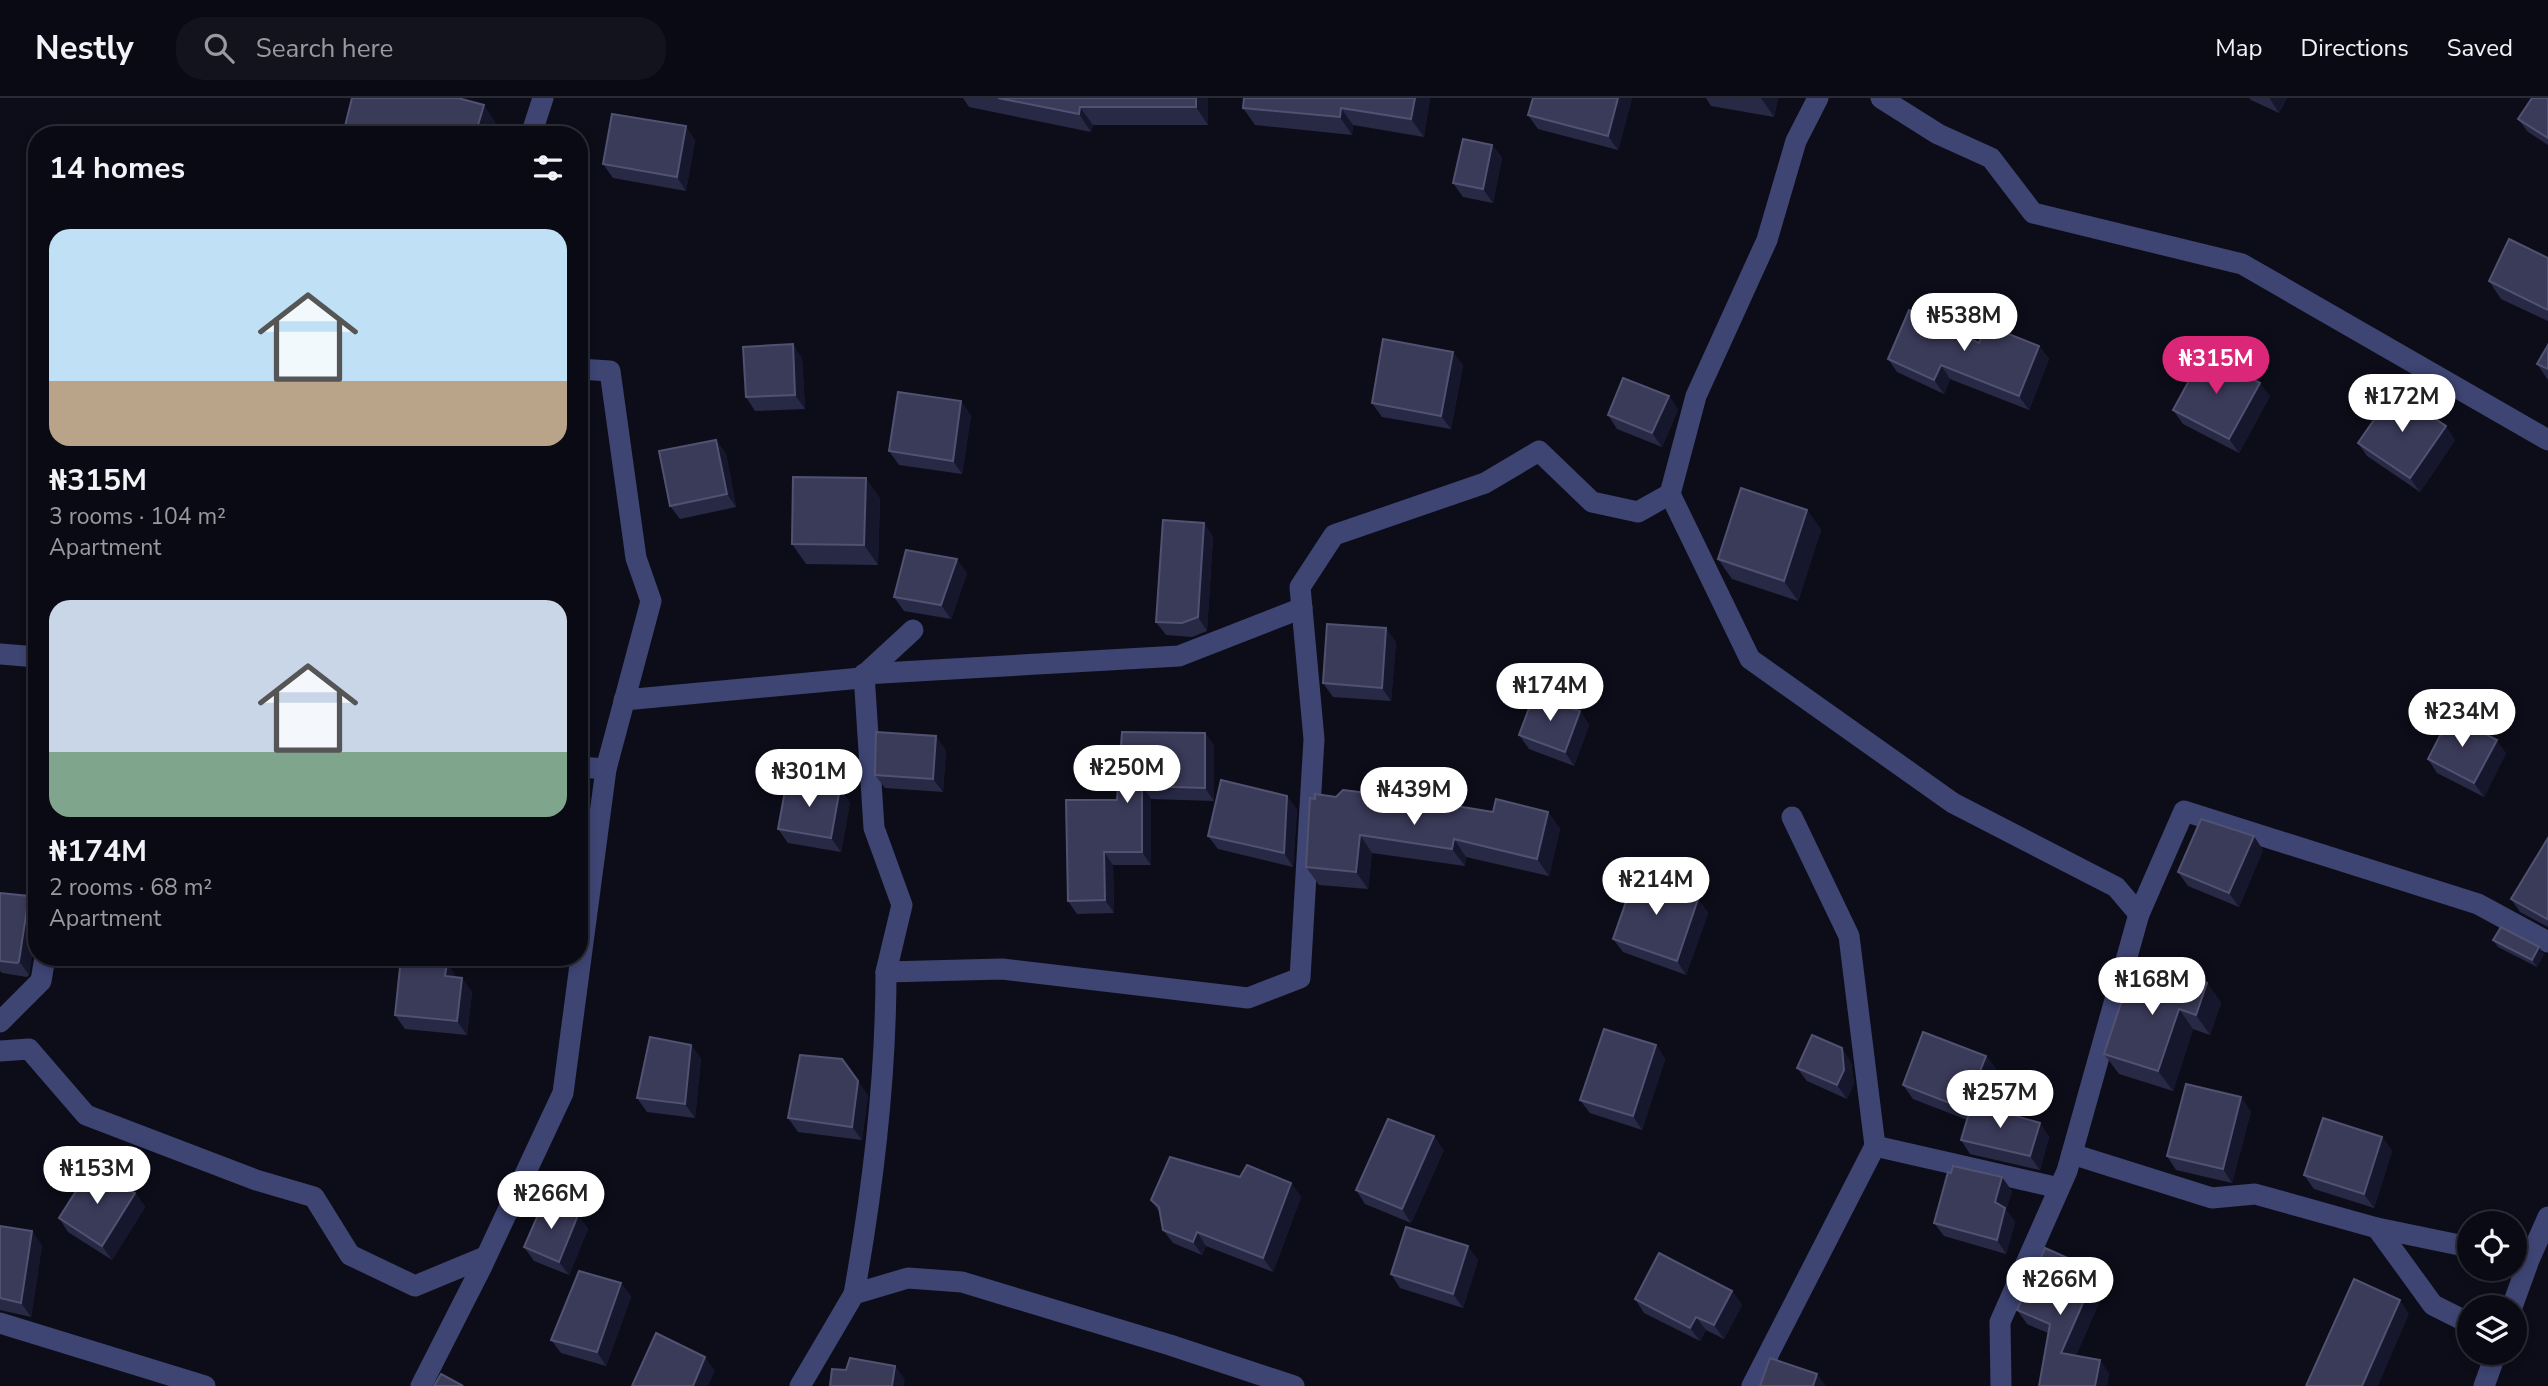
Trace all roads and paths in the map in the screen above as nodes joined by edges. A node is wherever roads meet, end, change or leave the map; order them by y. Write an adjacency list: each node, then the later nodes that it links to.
1 (543, 98): 4 (street)
2 (1818, 98): 7 (street)
3 (1881, 98): 6 (street)
4 (534, 126)
5 (588, 370): 13 (street)
6 (2548, 440)
7 (1670, 494): 8 (street); 18 (street)
8 (1302, 608): 12 (street); 22 (street)
9 (913, 630): 12 (street)
10 (0, 654): 11 (street)
11 (28, 656)
12 (864, 674): 13 (street); 22 (street)
13 (624, 700): 15 (street)
14 (588, 768): 15 (street)
15 (606, 769): 17 (street)
16 (1792, 817): 25 (street)
17 (588, 905)
18 (2138, 914): 19 (street); 26 (street)
19 (2548, 942)
20 (44, 966): 23 (street)
21 (580, 966): 32 (street)
22 (886, 972): 33 (street)
23 (0, 1022)
24 (0, 1051): 32 (street)
25 (1875, 1146): 27 (street); 41 (street)
26 (2072, 1154): 27 (street); 29 (street)
27 (2059, 1188): 42 (street)
28 (2548, 1217): 31 (street)
29 (2377, 1228): 30 (street); 34 (street)
30 (2457, 1245)
31 (2527, 1250)
32 (485, 1258): 38 (street)
33 (855, 1294): 39 (street); 40 (street)
34 (2457, 1317)
35 (0, 1323): 37 (street)
36 (2492, 1365): 43 (street)
37 (205, 1386)
38 (421, 1386)
39 (800, 1386)
40 (1294, 1386)
41 (1752, 1386)
42 (2001, 1386)
43 (2484, 1386)

